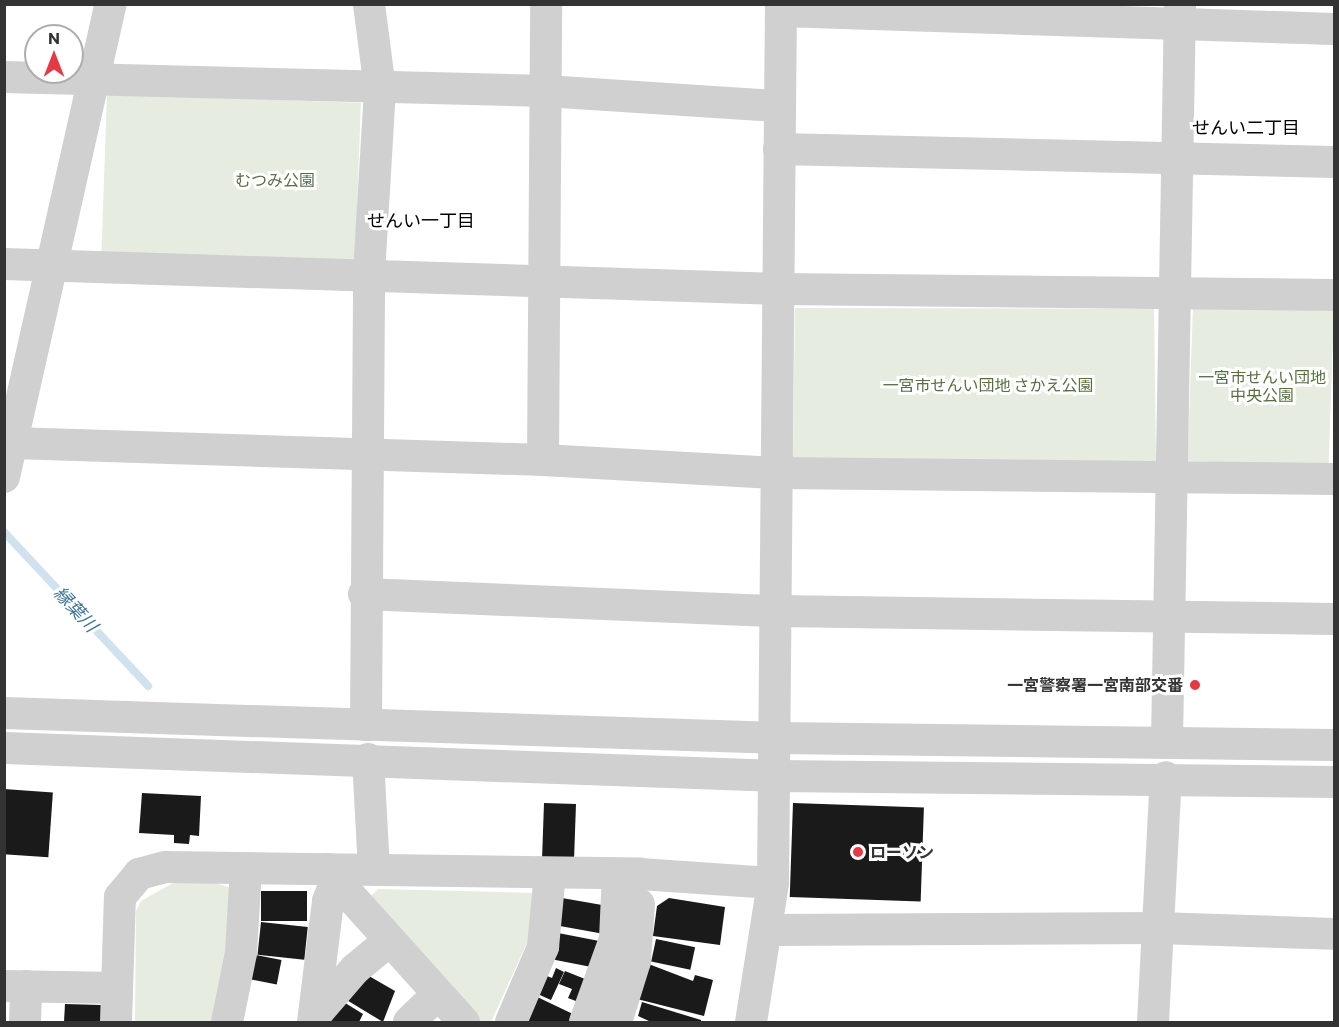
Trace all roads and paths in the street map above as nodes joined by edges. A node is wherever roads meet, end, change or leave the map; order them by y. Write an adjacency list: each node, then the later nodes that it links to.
1 (111, 4): 8 (street)
2 (369, 4): 9 (street)
3 (546, 4): 10 (street)
4 (781, 8): 5 (street); 11 (street)
5 (1180, 14): 6 (street); 13 (street)
6 (1335, 29)
7 (4, 76): 8 (street)
8 (96, 77): 9 (street); 16 (street)
9 (380, 89): 10 (street); 17 (street)
10 (545, 92): 11 (street); 18 (street)
11 (780, 106): 12 (street)
12 (779, 149): 13 (street); 19 (street)
13 (1177, 156): 14 (street); 20 (street)
14 (1335, 162)
15 (4, 264): 16 (street)
16 (54, 264): 17 (street); 22 (street)
17 (369, 274): 18 (street); 23 (street)
18 (544, 278): 19 (street); 24 (street)
19 (778, 289): 20 (street); 25 (street)
20 (1174, 290): 21 (street); 27 (street)
21 (1335, 295)
22 (12, 443): 23 (street); 26 (street)
23 (365, 454): 24 (street); 29 (street)
24 (543, 460): 25 (street)
25 (777, 473): 27 (street); 30 (street)
26 (4, 477)
27 (1171, 478): 28 (street); 31 (street)
28 (1335, 479)
29 (364, 594): 30 (street); 34 (street)
30 (777, 611): 31 (street); 35 (street)
31 (1169, 614): 32 (street); 36 (street)
32 (1335, 619)
33 (4, 713): 34 (street)
34 (366, 725): 35 (street)
35 (777, 738): 36 (street); 40 (street)
36 (1167, 742): 37 (street)
37 (1335, 745)
38 (4, 748): 39 (street)
39 (368, 759): 40 (street); 44 (street)
40 (775, 776): 41 (street); 48 (street)
41 (1166, 777): 42 (street); 49 (street)
42 (1335, 782)
43 (246, 868): 47 (street); 54 (street); 60 (street)
44 (374, 870): 45 (street); 47 (street)
45 (550, 873): 46 (street); 63 (street)
46 (629, 874): 48 (street); 56 (street)
47 (331, 875): 52 (street); 57 (street)
48 (773, 883): 50 (street)
49 (1157, 928): 50 (street); 51 (street); 65 (street)
50 (768, 930): 64 (street)
51 (1335, 934)
52 (390, 940): 55 (street); 57 (street)
53 (15, 986): 54 (street); 58 (street)
54 (116, 988): 59 (street)
55 (438, 994): 61 (street); 62 (street)
56 (603, 1016)
57 (315, 1018)
58 (25, 1023)
59 (116, 1023)
60 (227, 1023)
61 (409, 1023)
62 (464, 1023)
63 (511, 1023)
64 (751, 1023)
65 (1153, 1023)

